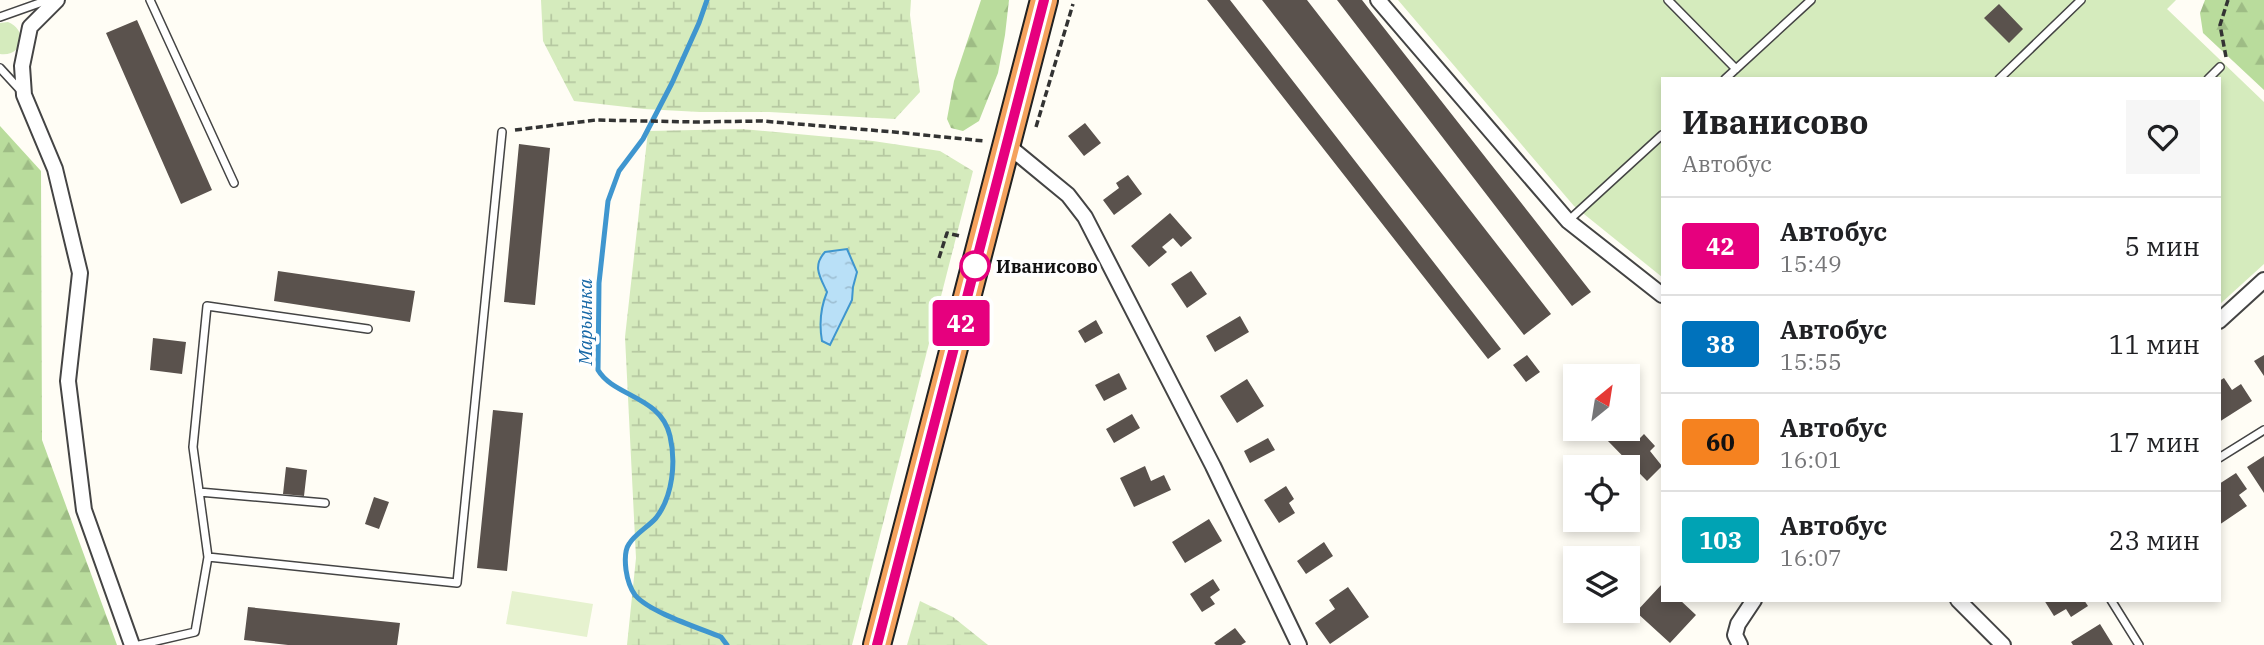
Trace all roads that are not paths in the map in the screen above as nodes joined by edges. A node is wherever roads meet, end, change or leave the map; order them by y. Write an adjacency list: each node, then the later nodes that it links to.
1 (48, 0): 9 (lane)
2 (57, 0): 16 (street)
3 (150, 0): 20 (lane)
4 (1044, 0): 19 (highway)
5 (1378, 0): 21 (street)
6 (1668, 0): 12 (lane)
7 (1811, 0): 12 (lane)
8 (2081, 0): 14 (lane)
9 (0, 17)
10 (2220, 67): 15 (lane)
11 (0, 68): 16 (lane)
12 (1736, 69): 13 (lane)
13 (1727, 77)
14 (2001, 77)
15 (2210, 77)
16 (24, 95): 35 (street)
17 (502, 132): 30 (lane)
18 (1661, 136): 21 (lane)
19 (995, 143): 38 (highway); 39 (street)
20 (234, 183)
21 (1568, 220): 23 (street)
22 (2264, 280): 24 (street)
23 (1661, 294)
24 (2221, 319)
25 (368, 329): 28 (lane)
26 (2264, 430): 27 (lane)
27 (2221, 457)
28 (199, 492): 29 (lane); 30 (lane)
29 (325, 503)
30 (208, 557): 34 (lane)
31 (1753, 602): 40 (street)
32 (1960, 602): 41 (street)
33 (2112, 602): 42 (lane)
34 (164, 639): 36 (lane); 37 (lane)
35 (132, 645)
36 (139, 645)
37 (175, 645)
38 (877, 645)
39 (1299, 645)
40 (1740, 645)
41 (2003, 645)
42 (2139, 645)

